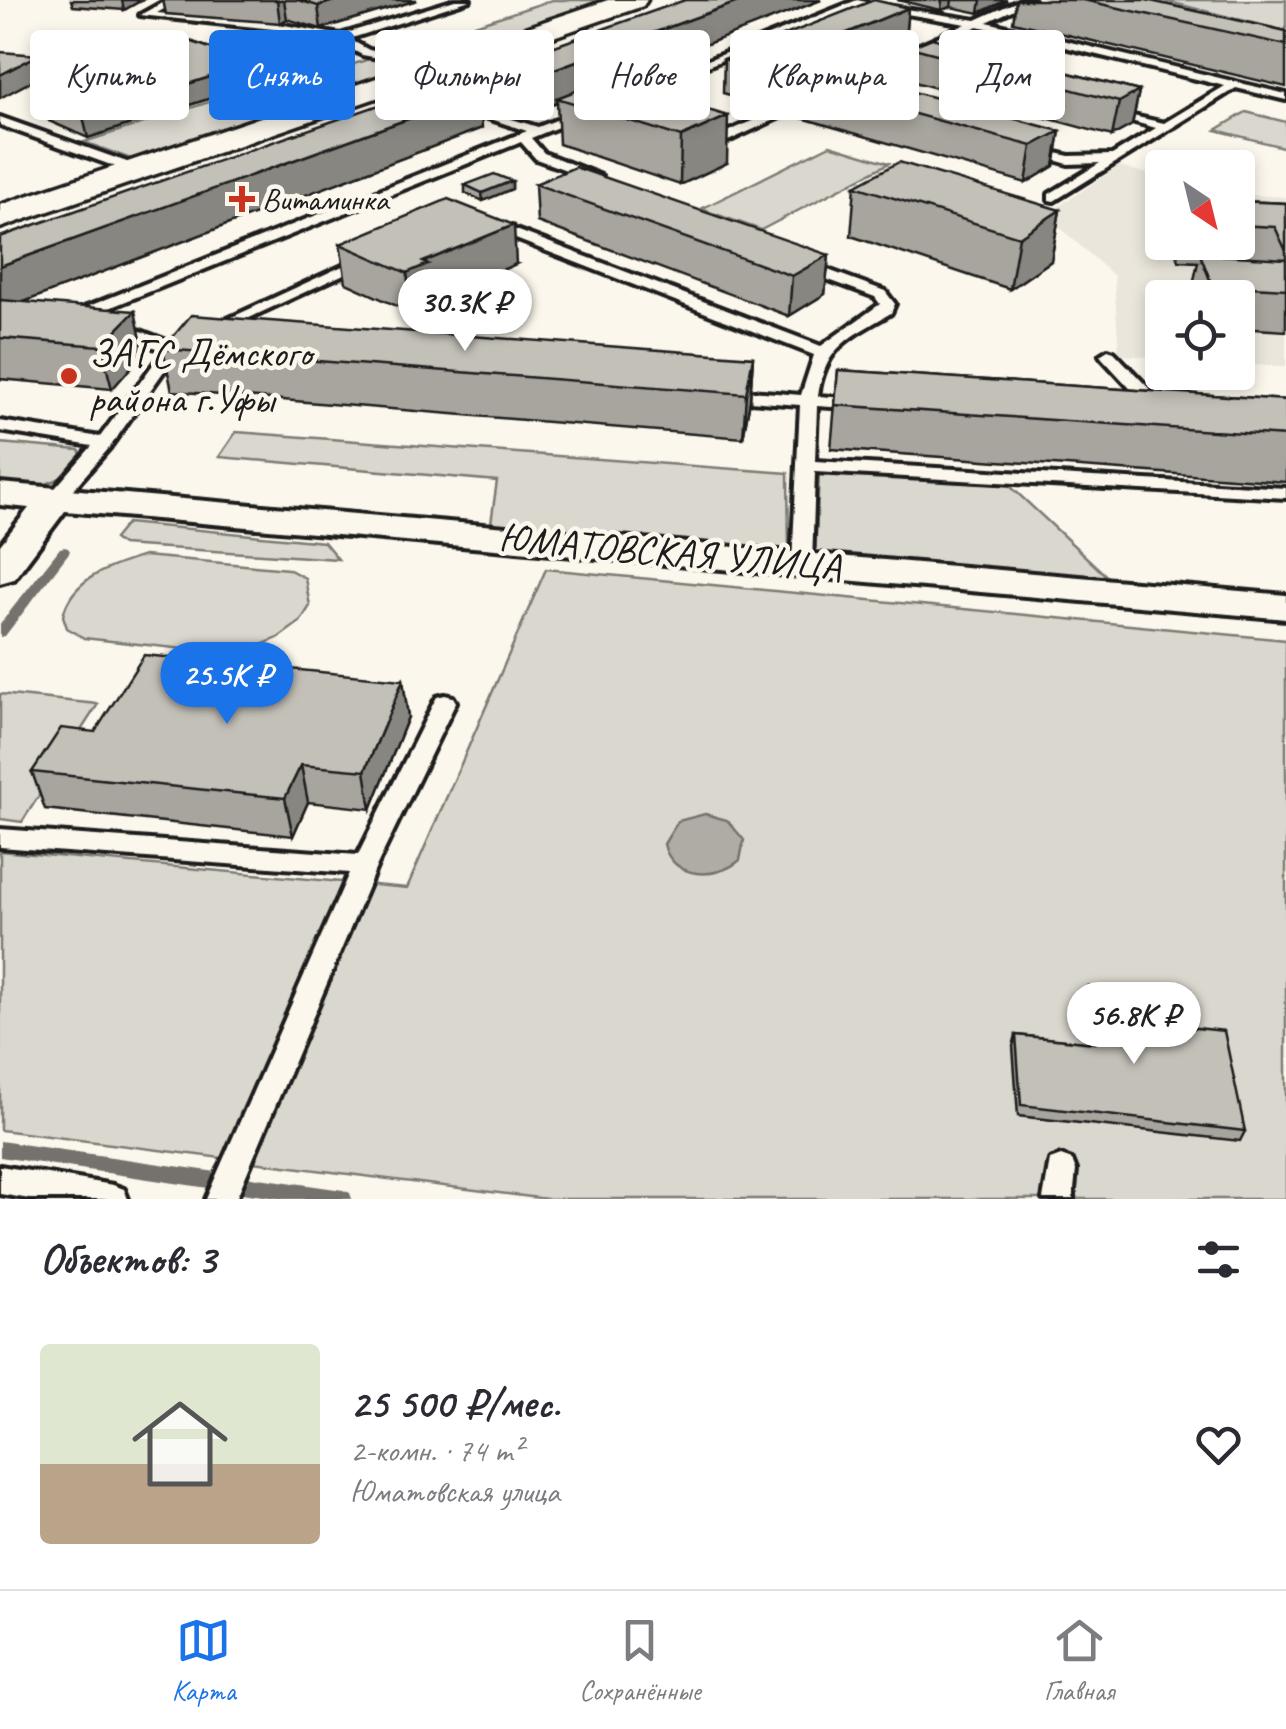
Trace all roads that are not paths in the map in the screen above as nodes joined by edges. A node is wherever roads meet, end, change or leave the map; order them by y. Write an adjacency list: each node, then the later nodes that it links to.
1 (175, 0): 7 (lane)
2 (465, 0): 9 (lane)
3 (630, 0): 8 (main road)
4 (1028, 0): 6 (lane)
5 (858, 1): 6 (lane); 11 (lane)
6 (977, 23): 10 (lane); 12 (lane)
7 (295, 30)
8 (544, 30)
9 (355, 33)
10 (919, 49)
11 (710, 61)
12 (1235, 84): 14 (lane); 21 (lane)
13 (375, 89): 25 (main road)
14 (1286, 97)
15 (1091, 107): 21 (lane)
16 (574, 117): 22 (lane)
17 (484, 120): 22 (lane)
18 (763, 120): 20 (lane)
19 (5, 124): 25 (lane)
20 (686, 126)
21 (1166, 127): 24 (lane)
22 (530, 134): 26 (lane); 32 (lane)
23 (1012, 144): 24 (lane)
24 (1114, 159): 27 (lane)
25 (137, 170): 28 (main road)
26 (611, 182)
27 (1054, 197)
28 (0, 217)
29 (473, 220): 34 (lane)
30 (384, 252): 32 (lane)
31 (794, 263): 34 (lane)
32 (172, 348): 33 (lane); 41 (lane)
33 (210, 352)
34 (824, 353): 37 (lane)
35 (1108, 354): 39 (lane)
36 (713, 393): 37 (lane)
37 (810, 401): 38 (lane); 42 (lane)
38 (886, 405)
39 (1152, 420)
40 (0, 426): 41 (lane)
41 (104, 443): 45 (lane)
42 (806, 466): 43 (lane); 46 (lane)
43 (1286, 493)
44 (0, 494): 45 (street, ЮМАТОВСКАЯ УЛИЦА)
45 (55, 499): 46 (street, ЮМАТОВСКАЯ УЛИЦА); 47 (street)
46 (802, 564): 48 (street, ЮМАТОВСКАЯ УЛИЦА)
47 (0, 571)
48 (1286, 607)
49 (445, 702): 51 (lane)
50 (0, 838): 51 (lane)
51 (365, 865): 54 (lane)
52 (0, 1180): 53 (lane)
53 (113, 1199)
54 (221, 1199)

